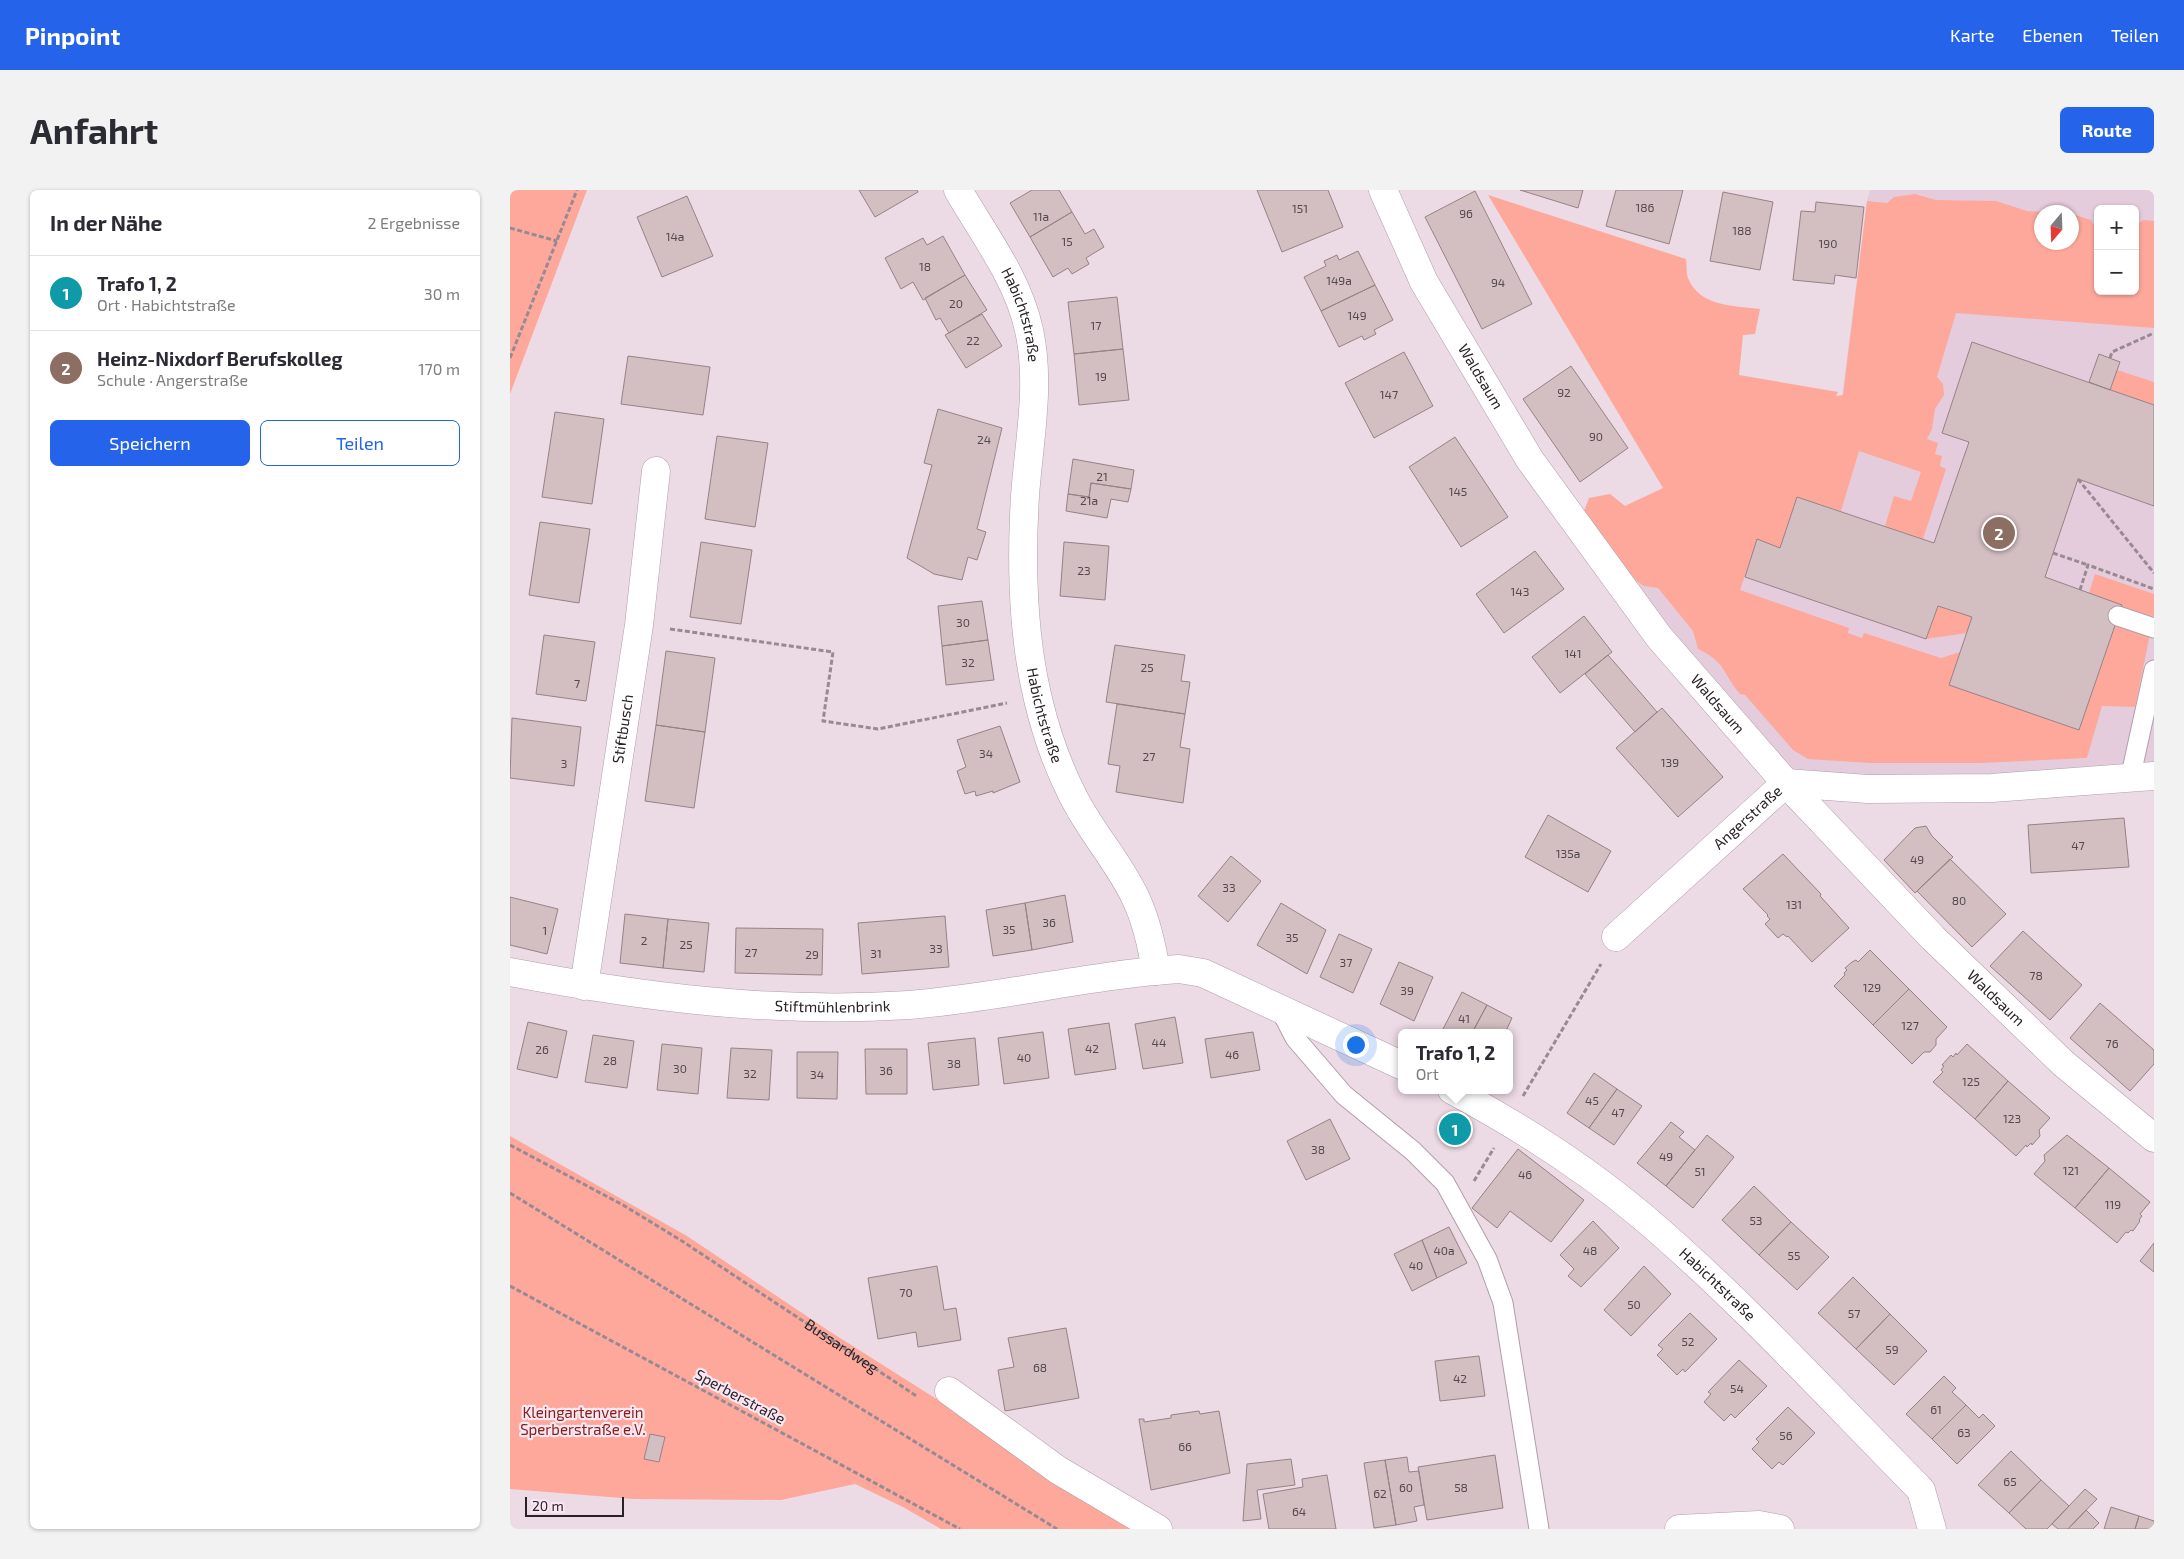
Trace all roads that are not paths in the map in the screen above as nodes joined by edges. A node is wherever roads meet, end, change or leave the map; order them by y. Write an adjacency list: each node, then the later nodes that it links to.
1 (958, 190): 10 (street, Habichtstraße)
2 (1383, 190): 8 (street, Waldsaum)
3 (656, 471): 12 (street, Stiftbusch)
4 (2118, 616): 5 (lane)
5 (2154, 628)
6 (2154, 670): 7 (lane)
7 (2142, 777): 8 (street, Angerstraße)
8 (1786, 784): 9 (street, Angerstraße); 16 (street, Waldsaum)
9 (1616, 938)
10 (1156, 971): 12 (street, Stiftmühlenbrink); 13 (street)
11 (510, 972): 12 (street, Stiftmühlenbrink)
12 (584, 986)
13 (1280, 1009): 14 (street); 19 (lane)
14 (1398, 1064)
15 (1459, 1094): 22 (street, Habichtstraße)
16 (2154, 1138)
17 (949, 1391): 18 (street)
18 (1158, 1529)
19 (1540, 1529)
20 (1679, 1529): 21 (street)
21 (1780, 1529)
22 (1932, 1529)

